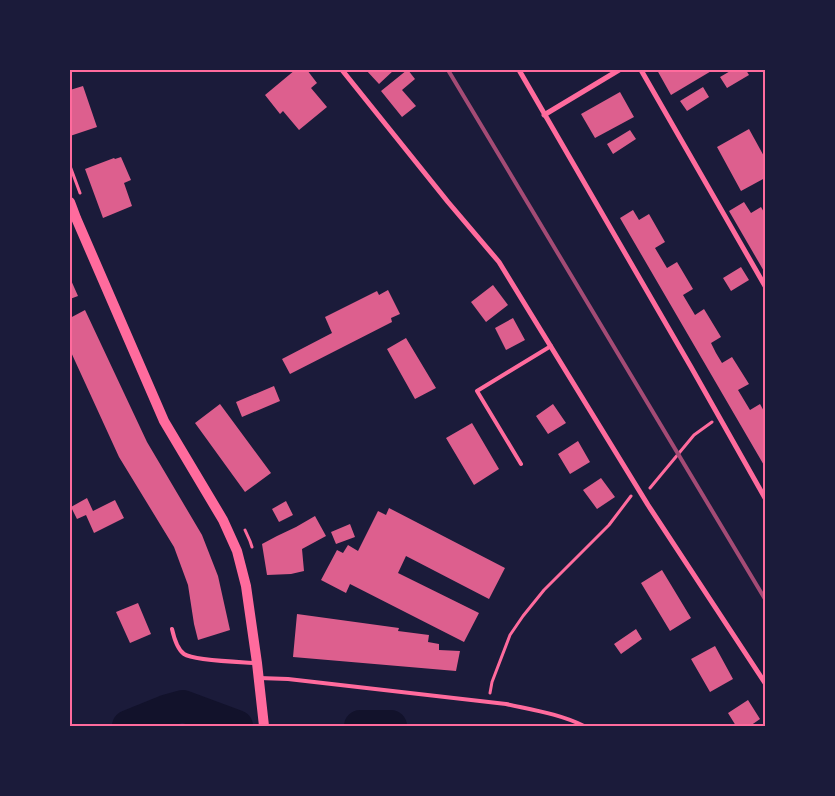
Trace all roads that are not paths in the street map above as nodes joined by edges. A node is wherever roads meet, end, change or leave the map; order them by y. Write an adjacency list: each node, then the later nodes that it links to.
1 (342, 70): 8 (street)
2 (519, 70): 5 (street)
3 (620, 70): 5 (street)
4 (641, 70): 7 (street)
5 (544, 115): 10 (street)
6 (70, 202): 12 (main road)
7 (765, 286)
8 (551, 346): 9 (lane); 14 (street)
9 (521, 464)
10 (765, 498)
11 (172, 630): 12 (lane)
12 (258, 663): 13 (main road)
13 (259, 678): 15 (main road); 16 (lane)
14 (765, 683)
15 (264, 726)
16 (584, 726)

